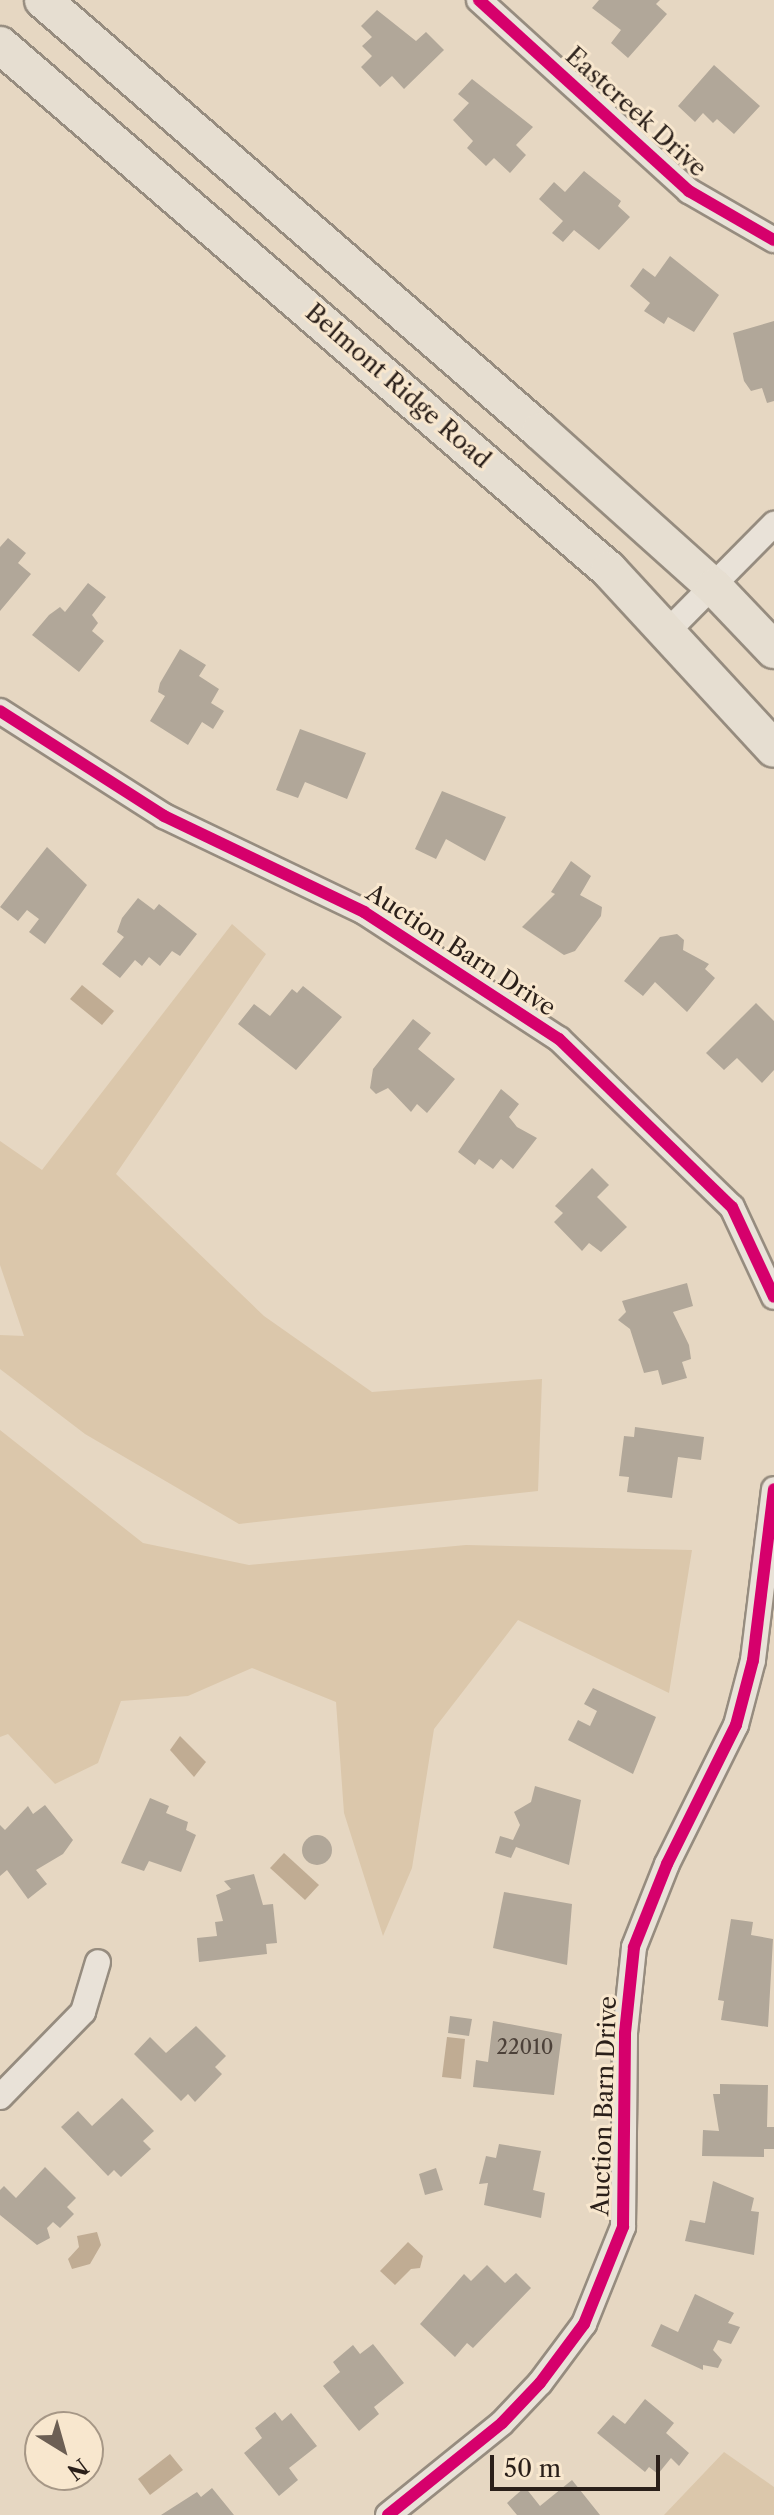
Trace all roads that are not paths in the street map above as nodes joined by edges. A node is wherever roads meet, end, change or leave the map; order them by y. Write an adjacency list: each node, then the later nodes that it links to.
1 (43, 0): 6 (main road)
2 (479, 0): 4 (street, Eastcreek Drive)
3 (0, 45): 7 (main road, Belmont Ridge Road)
4 (774, 240)
5 (774, 524): 6 (street)
6 (714, 587): 7 (street); 8 (main road)
7 (668, 631): 10 (main road, Belmont Ridge Road)
8 (774, 650)
9 (0, 711): 11 (street, Auction Barn Drive)
10 (774, 749)
11 (774, 1297)
12 (774, 1489): 15 (street, Auction Barn Drive)
13 (98, 1962): 14 (street)
14 (0, 2097)
15 (388, 2515)

